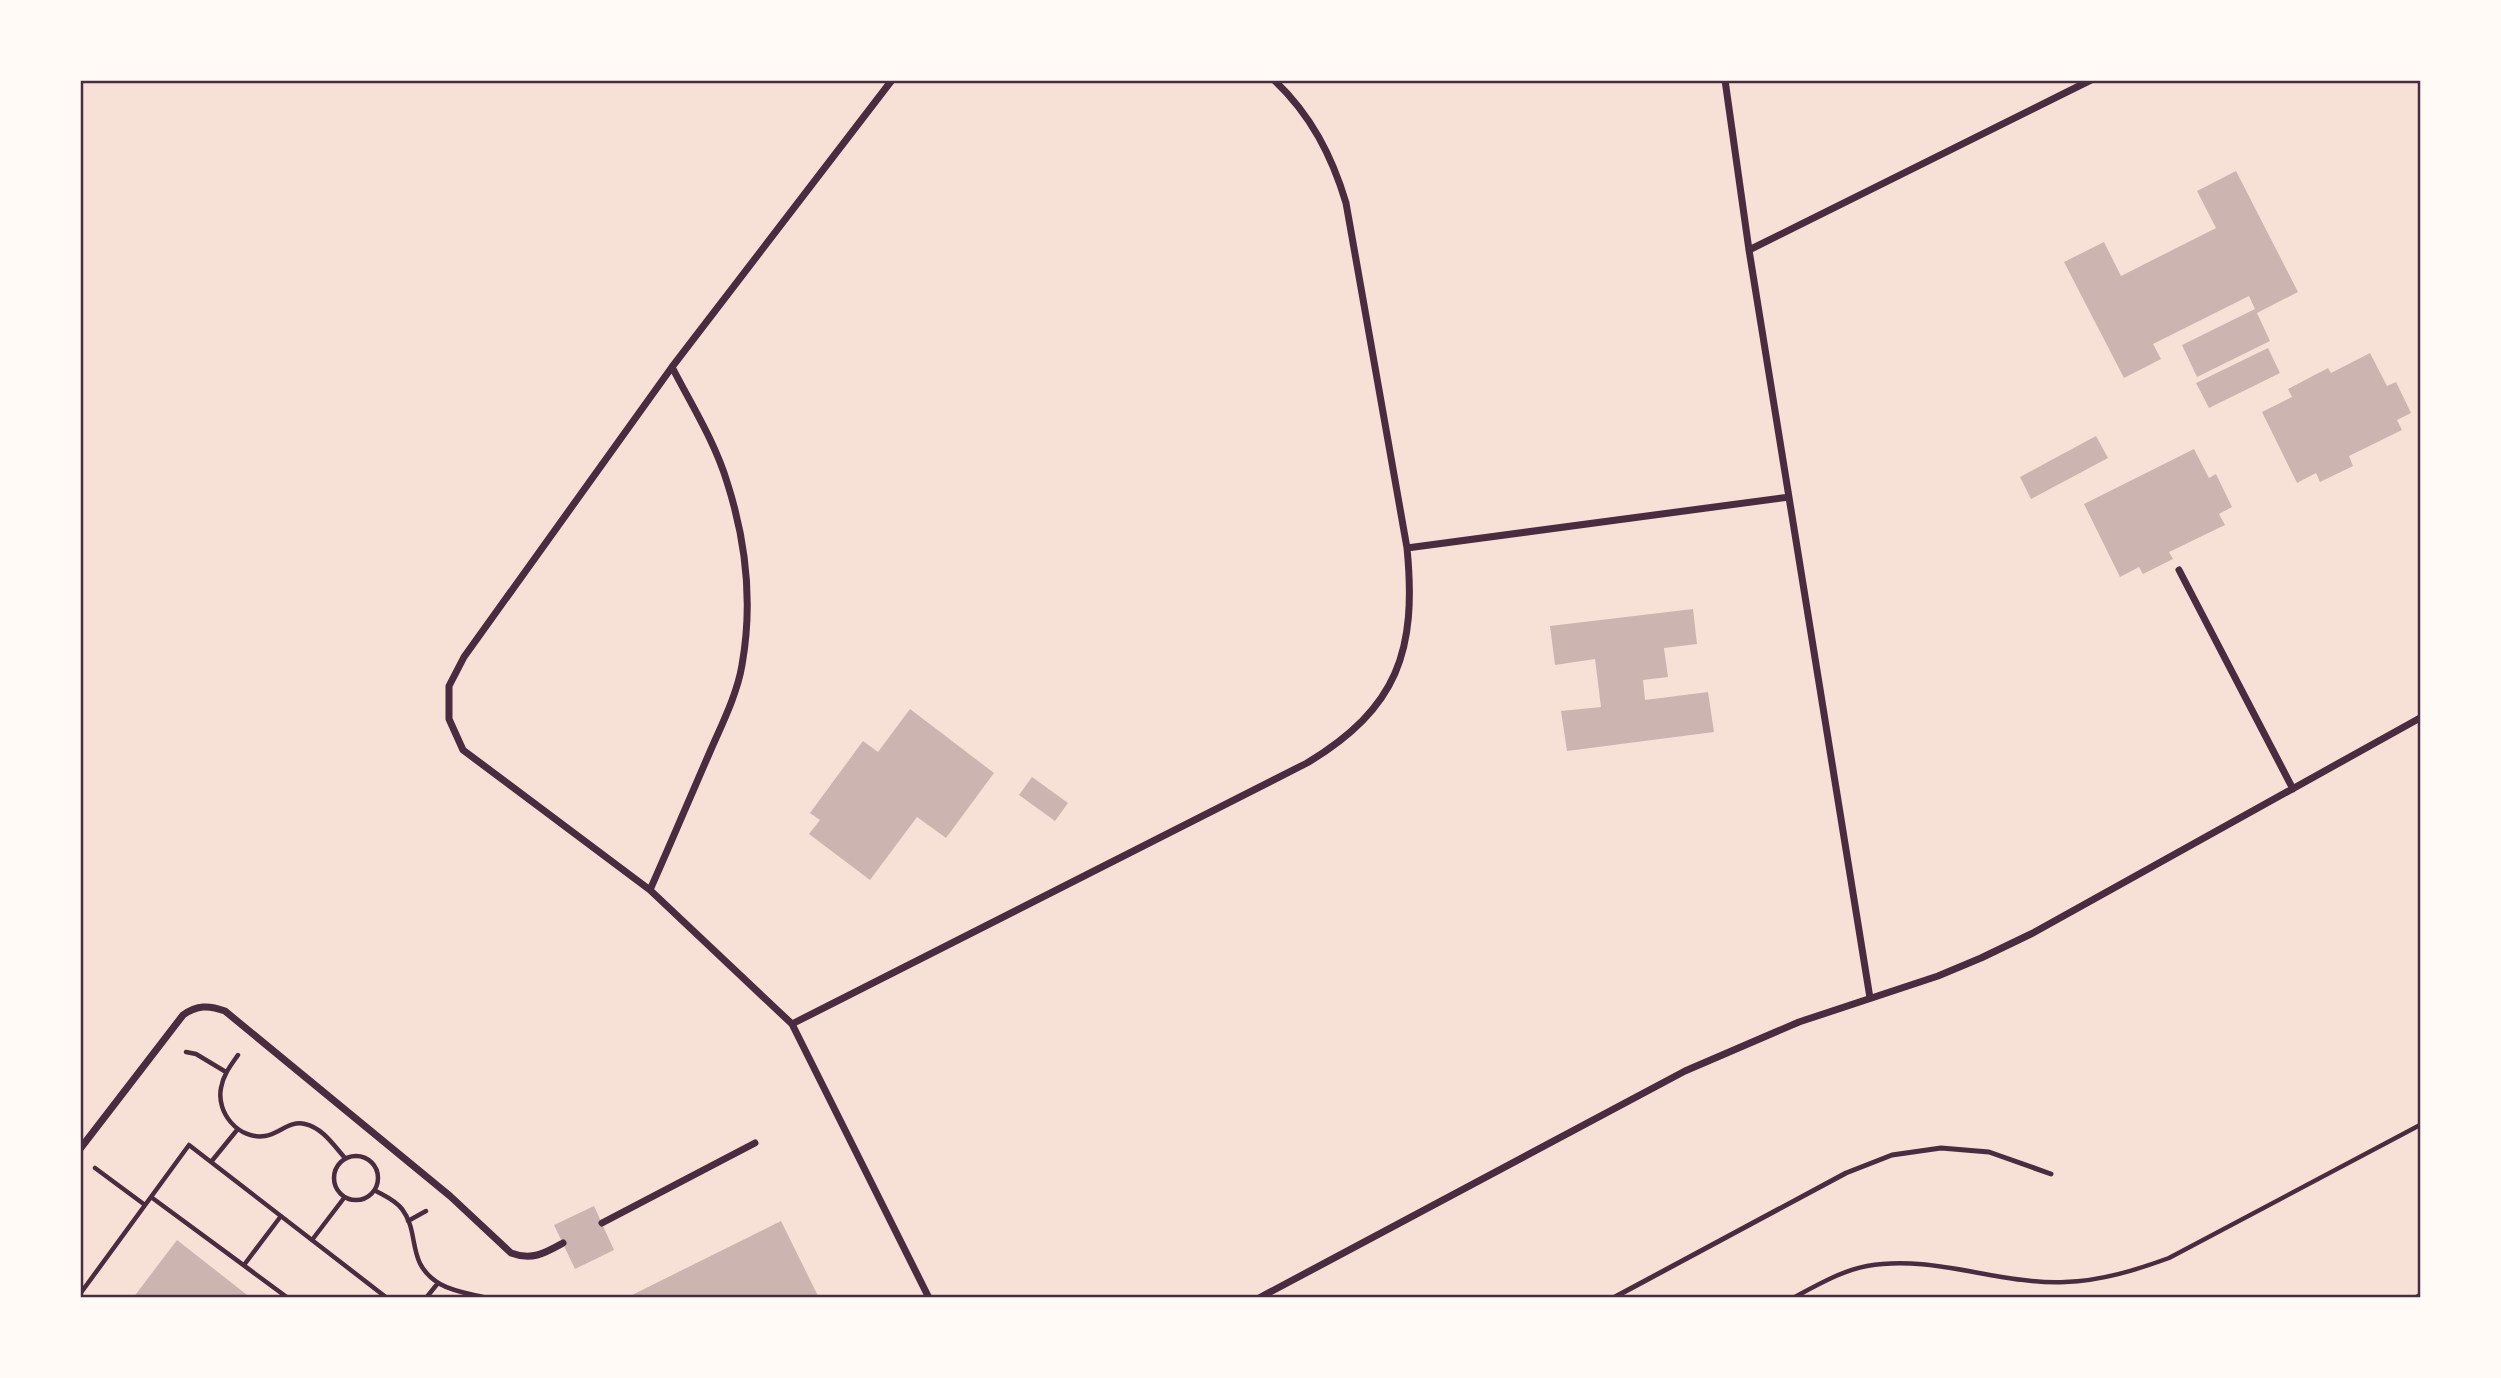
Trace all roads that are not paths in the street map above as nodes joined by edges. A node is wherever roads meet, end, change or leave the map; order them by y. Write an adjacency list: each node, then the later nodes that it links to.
1 (892, 80): 6 (street)
2 (1274, 80): 8 (street)
3 (1725, 80): 5 (street)
4 (2091, 80): 5 (street)
5 (1749, 250): 7 (street)
6 (672, 367): 12 (street); 12 (street)
7 (1789, 497): 8 (street); 13 (street)
8 (1407, 548): 14 (street)
9 (2179, 570): 11 (street)
10 (2420, 718): 11 (street)
11 (2293, 789): 13 (street)
12 (650, 890): 14 (street)
13 (1870, 998): 21 (street)
14 (792, 1024): 20 (street)
15 (755, 1143): 18 (street)
16 (80, 1149): 19 (street)
17 (2051, 1174): 22 (lane)
18 (602, 1223)
19 (563, 1243)
20 (929, 1297)
21 (1259, 1297)
22 (1613, 1297)

